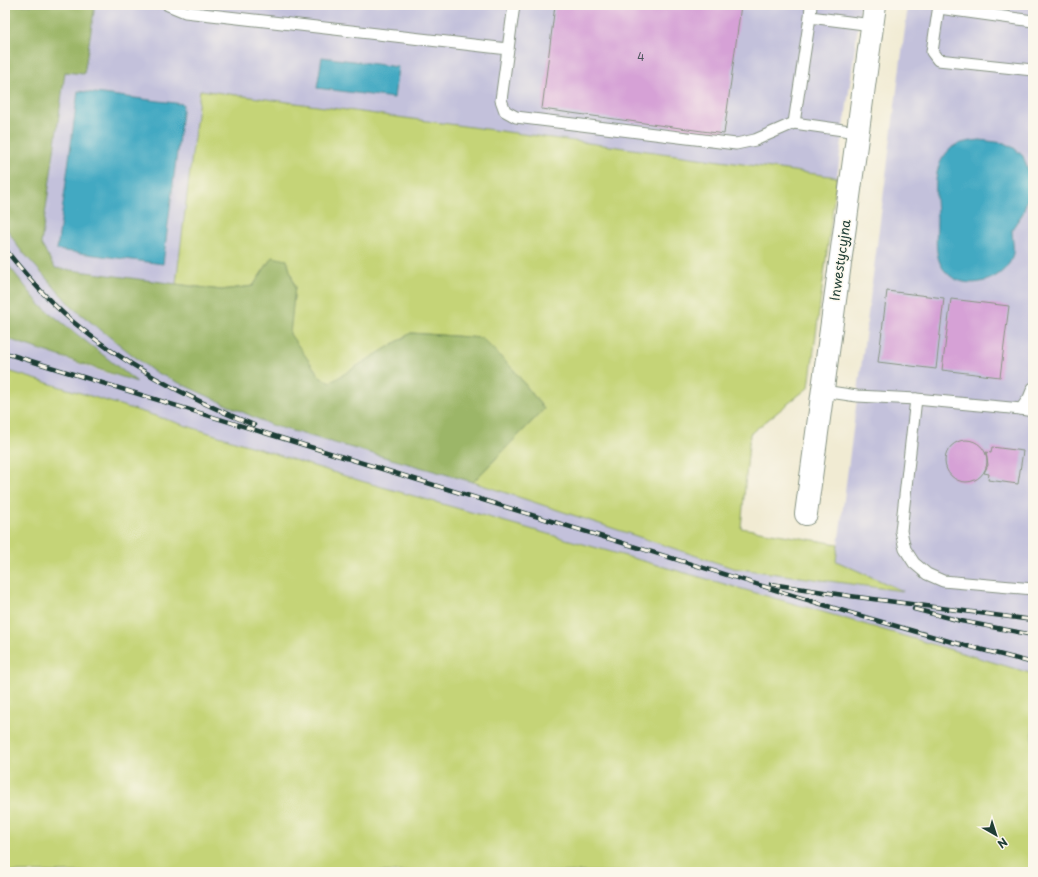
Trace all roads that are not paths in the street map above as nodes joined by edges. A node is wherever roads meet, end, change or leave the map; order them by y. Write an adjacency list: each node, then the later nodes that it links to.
1 (168, 5): 8 (lane)
2 (514, 5): 8 (lane)
3 (811, 5): 6 (lane)
4 (939, 7): 7 (lane); 9 (lane)
5 (874, 15): 6 (lane); 11 (street, Inwestycyjna)
6 (810, 17): 10 (lane)
7 (1033, 21)
8 (508, 49): 10 (lane)
9 (1033, 70)
10 (794, 123): 11 (lane)
11 (857, 132): 13 (street, Inwestycyjna)
12 (1033, 388): 15 (lane)
13 (823, 391): 14 (lane); 17 (street, Inwestycyjna)
14 (916, 399): 15 (lane); 18 (lane)
15 (1021, 409): 16 (lane)
16 (1033, 411)
17 (806, 514)
18 (1033, 589)

